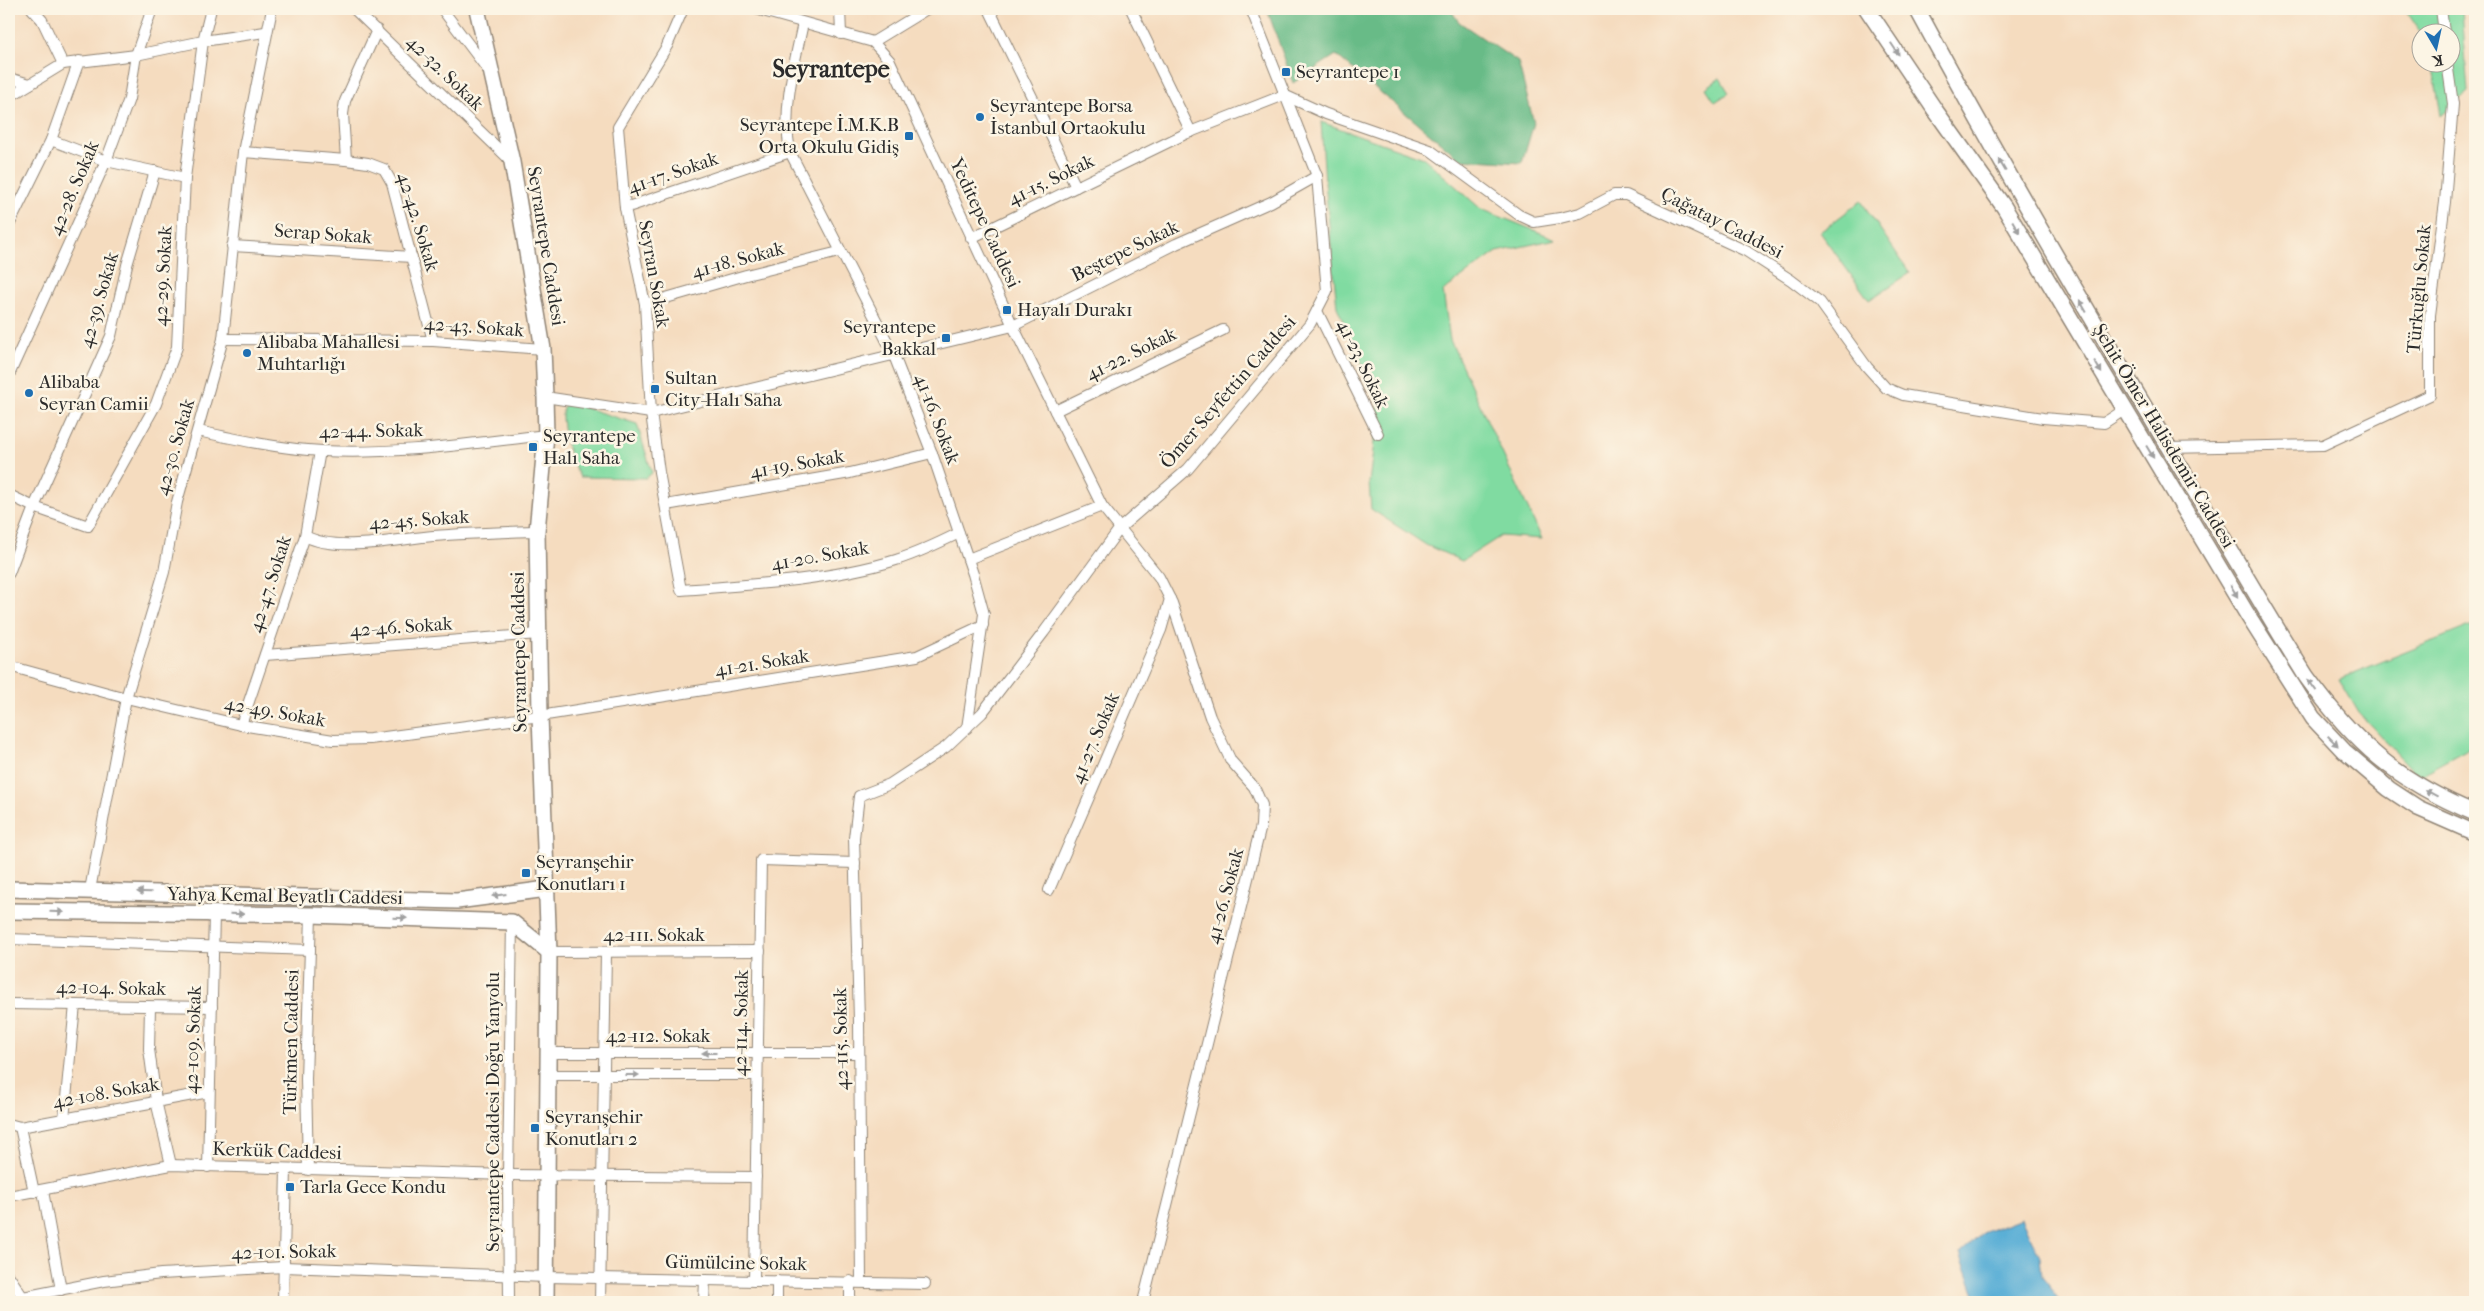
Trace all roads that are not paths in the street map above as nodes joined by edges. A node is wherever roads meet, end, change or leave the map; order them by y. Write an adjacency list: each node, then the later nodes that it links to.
1 (32, 9): 27 (street)
2 (152, 9): 25 (street, 42-28. Sokak)
3 (212, 9): 23 (street, 42-29. Sokak)
4 (272, 9): 21 (street, 42-30. Sokak)
5 (354, 9): 20 (street, 42-32. Sokak)
6 (442, 9): 29 (street)
7 (478, 9): 29 (street, Seyrantepe Caddesi)
8 (683, 9): 45 (street, Seyran Sokak)
9 (756, 9): 19 (street)
10 (840, 9): 22 (street)
11 (927, 9): 24 (street)
12 (989, 9): 44 (street)
13 (1131, 9): 34 (street)
14 (1251, 9): 32 (street, Ömer Seyfettin Caddesi)
15 (1867, 9): 61 (street, Şehit Ömer Halisdemir Caddesi, one-way to 61)
16 (1917, 9): 67 (street, Şehit Ömer Halisdemir Caddesi, one-way to 16)
17 (2441, 9): 18 (street)
18 (2443, 22)
19 (803, 23): 22 (street); 37 (street, 41-16. Sokak)
20 (377, 30): 38 (street); 40 (street, 42-32. Sokak)
21 (265, 32): 23 (street); 36 (street, 42-30. Sokak)
22 (841, 34): 24 (street)
23 (203, 41): 25 (street); 43 (street, 42-29. Sokak)
24 (873, 42): 47 (street, Yeditepe Caddesi)
25 (136, 55): 26 (street); 39 (street, 42-28. Sokak)
26 (79, 61): 27 (street); 35 (street)
27 (63, 64): 31 (street)
28 (2448, 72): 67 (street, Türkuğlu Sokak)
29 (492, 74): 40 (street, Seyrantepe Caddesi)
30 (9, 78): 31 (street)
31 (30, 84): 33 (street)
32 (1284, 95): 34 (street, 41-15. Sokak); 42 (street, Ömer Seyfettin Caddesi); 61 (street, Çağatay Caddesi)
33 (9, 97)
34 (1191, 132): 44 (street, 41-15. Sokak)
35 (51, 140): 39 (street); 46 (street)
36 (243, 152): 38 (street); 48 (street, 42-30. Sokak)
37 (790, 152): 45 (street, 41-17. Sokak); 49 (street, 41-16. Sokak)
38 (346, 160): 50 (street, 42-42. Sokak)
39 (106, 161): 41 (street); 59 (street, 42-28. Sokak)
40 (512, 162): 57 (street, Seyrantepe Caddesi)
41 (154, 172): 43 (street); 73 (street, 42-39. Sokak)
42 (1317, 176): 52 (street, Ömer Seyfettin Caddesi); 53 (street, Beştepe Sokak)
43 (185, 178): 73 (street, 42-29. Sokak)
44 (1076, 187): 47 (street, 41-15. Sokak)
45 (624, 208): 51 (street, Seyran Sokak)
46 (9, 225)
47 (972, 238): 53 (street, Yeditepe Caddesi)
48 (232, 246): 50 (street, Serap Sokak); 55 (street, 42-30. Sokak)
49 (839, 252): 51 (street, 41-18. Sokak); 58 (street, 41-16. Sokak)
50 (412, 257): 56 (street, 42-42. Sokak)
51 (645, 304): 63 (street, Seyran Sokak)
52 (1317, 310): 65 (street, 41-23. Sokak); 74 (street, Ömer Seyfettin Caddesi)
53 (1013, 326): 58 (street, Beştepe Sokak); 62 (street, Yeditepe Caddesi)
54 (1223, 330): 62 (street, 41-22. Sokak)
55 (223, 339): 56 (street, 42-43. Sokak); 64 (street, 42-30. Sokak)
56 (433, 341): 57 (street, 42-43. Sokak)
57 (543, 348): 60 (street, Seyrantepe Caddesi)
58 (893, 353): 63 (street, Beştepe Sokak); 69 (street, 41-16. Sokak)
59 (9, 375)
60 (546, 397): 63 (street); 66 (street, Seyrantepe Caddesi)
61 (2124, 410): 92 (street, Şehit Ömer Halisdemir Caddesi, one-way to 92)
62 (1055, 411): 72 (street, Yeditepe Caddesi)
63 (651, 413): 71 (street, Seyran Sokak)
64 (198, 431): 68 (street, 42-44. Sokak); 86 (street, 42-30. Sokak)
65 (1378, 434)
66 (546, 435): 68 (street, 42-44. Sokak); 75 (street, Seyrantepe Caddesi)
67 (2167, 448): 91 (street, Şehit Ömer Halisdemir Caddesi, one-way to 67)
68 (320, 451): 77 (street, 42-47. Sokak)
69 (932, 453): 71 (street, 41-19. Sokak); 76 (street, 41-16. Sokak)
70 (9, 495): 73 (street)
71 (666, 505): 80 (street, Seyran Sokak)
72 (1102, 506): 74 (street, Yeditepe Caddesi); 78 (street)
73 (34, 507): 79 (street, 42-39. Sokak)
74 (1120, 528): 81 (street, 41-26. Sokak); 89 (street, Ömer Seyfettin Caddesi)
75 (537, 531): 77 (street, 42-45. Sokak); 83 (street, Seyrantepe Caddesi)
76 (960, 533): 78 (street, 41-16. Sokak); 80 (street, 41-20. Sokak)
77 (305, 536): 84 (street, 42-47. Sokak)
78 (968, 560): 82 (street, 41-16. Sokak)
79 (9, 572)
80 (681, 590)
81 (1170, 599): 97 (street, 41-27. Sokak); 154 (street, 41-26. Sokak)
82 (983, 624): 87 (street, 41-21. Sokak); 89 (street, 41-16. Sokak)
83 (539, 634): 84 (street, 42-46. Sokak); 87 (street, Seyrantepe Caddesi)
84 (265, 655): 88 (street, 42-47. Sokak)
85 (9, 666): 86 (street, 42-49. Sokak)
86 (126, 698): 88 (street, 42-49. Sokak); 96 (street, 42-30. Sokak)
87 (540, 716): 88 (street, 42-49. Sokak); 95 (street, Seyrantepe Caddesi)
88 (242, 725)
89 (967, 728): 90 (street, Ömer Seyfettin Caddesi)
90 (859, 796): 93 (street, 42-115. Sokak)
91 (2475, 813)
92 (2475, 833)
93 (855, 863): 105 (street, 42-114. Sokak); 114 (street, 42-115. Sokak)
94 (9, 889): 96 (street, Yahya Kemal Beyatlı Caddesi)
95 (547, 889): 96 (street, Yahya Kemal Beyatlı Caddesi, one-way to 96); 106 (street, Seyrantepe Caddesi)
96 (90, 890)
97 (1049, 890)
98 (9, 911): 99 (street, Yahya Kemal Beyatlı Caddesi, one-way to 99)
99 (214, 914): 100 (street, Yahya Kemal Beyatlı Caddesi, one-way to 100); 103 (street, 42-109. Sokak)
100 (311, 915): 101 (street, Yahya Kemal Beyatlı Caddesi, one-way to 101); 104 (street, Türkmen Caddesi)
101 (512, 922): 106 (street); 128 (street, Seyrantepe Caddesi Doğu Yanyolu)
102 (9, 940): 103 (street)
103 (215, 947): 104 (street); 110 (street, 42-109. Sokak)
104 (310, 950): 127 (street, Türkmen Caddesi)
105 (760, 951): 107 (street, 42-111. Sokak); 113 (street, 42-114. Sokak)
106 (549, 952): 107 (street, 42-111. Sokak); 112 (street, Seyrantepe Caddesi)
107 (606, 953): 115 (street)
108 (9, 1004): 109 (street, 42-104. Sokak)
109 (75, 1005): 111 (street, 42-104. Sokak); 121 (street)
110 (212, 1007): 111 (street, 42-104. Sokak); 119 (street, 42-109. Sokak)
111 (150, 1008): 120 (street)
112 (548, 1053): 115 (street, 42-112. Sokak); 116 (street, Seyrantepe Caddesi)
113 (758, 1053): 114 (street, 42-112. Sokak); 115 (street, 42-112. Sokak, one-way to 115); 118 (street, 42-114. Sokak)
114 (859, 1053): 143 (street, 42-115. Sokak)
115 (604, 1054): 117 (street)
116 (548, 1075): 117 (street, 42-112. Sokak); 129 (street, Seyrantepe Caddesi)
117 (604, 1075): 118 (street, 42-112. Sokak, one-way to 118); 130 (street)
118 (757, 1075): 131 (street, 42-114. Sokak)
119 (209, 1092): 120 (street, 42-108. Sokak); 125 (street, 42-109. Sokak)
120 (156, 1102): 121 (street, 42-108. Sokak); 124 (street)
121 (64, 1118): 123 (street, 42-108. Sokak)
122 (9, 1124): 123 (street, 42-108. Sokak)
123 (20, 1126): 132 (street)
124 (171, 1165): 125 (street, Kerkük Caddesi); 132 (street, Kerkük Caddesi)
125 (208, 1167): 126 (street, Kerkük Caddesi)
126 (286, 1169): 127 (street, Kerkük Caddesi); 134 (street)
127 (308, 1170): 128 (street, Kerkük Caddesi)
128 (508, 1175): 129 (street, Kerkük Caddesi); 136 (street, Seyrantepe Caddesi Doğu Yanyolu)
129 (547, 1175): 130 (street, Kerkük Caddesi); 137 (street, Seyrantepe Caddesi)
130 (603, 1176): 131 (street, Kerkük Caddesi); 138 (street)
131 (756, 1177): 140 (street, 42-114. Sokak)
132 (39, 1191): 133 (street, Kerkük Caddesi); 145 (street)
133 (9, 1196)
134 (284, 1267): 136 (street, 42-101. Sokak); 145 (street, 42-101. Sokak); 147 (street)
135 (9, 1276): 146 (street)
136 (510, 1276): 137 (street, 42-101. Sokak); 148 (street, Seyrantepe Caddesi Doğu Yanyolu)
137 (546, 1277): 138 (street, Gümülcine Sokak); 149 (street, Seyrantepe Caddesi)
138 (599, 1278): 139 (street, Gümülcine Sokak); 150 (street)
139 (704, 1280): 140 (street, Gümülcine Sokak); 151 (street)
140 (754, 1281): 141 (street, Gümülcine Sokak)
141 (777, 1281): 142 (street, Gümülcine Sokak); 152 (street)
142 (850, 1282): 143 (street, Gümülcine Sokak); 153 (street)
143 (861, 1282): 144 (street, Gümülcine Sokak)
144 (925, 1284)
145 (61, 1290): 146 (street, 42-101. Sokak)
146 (25, 1300)
147 (283, 1302)
148 (509, 1302)
149 (546, 1302)
150 (600, 1302)
151 (704, 1302)
152 (778, 1302)
153 (850, 1302)
154 (1143, 1302)

